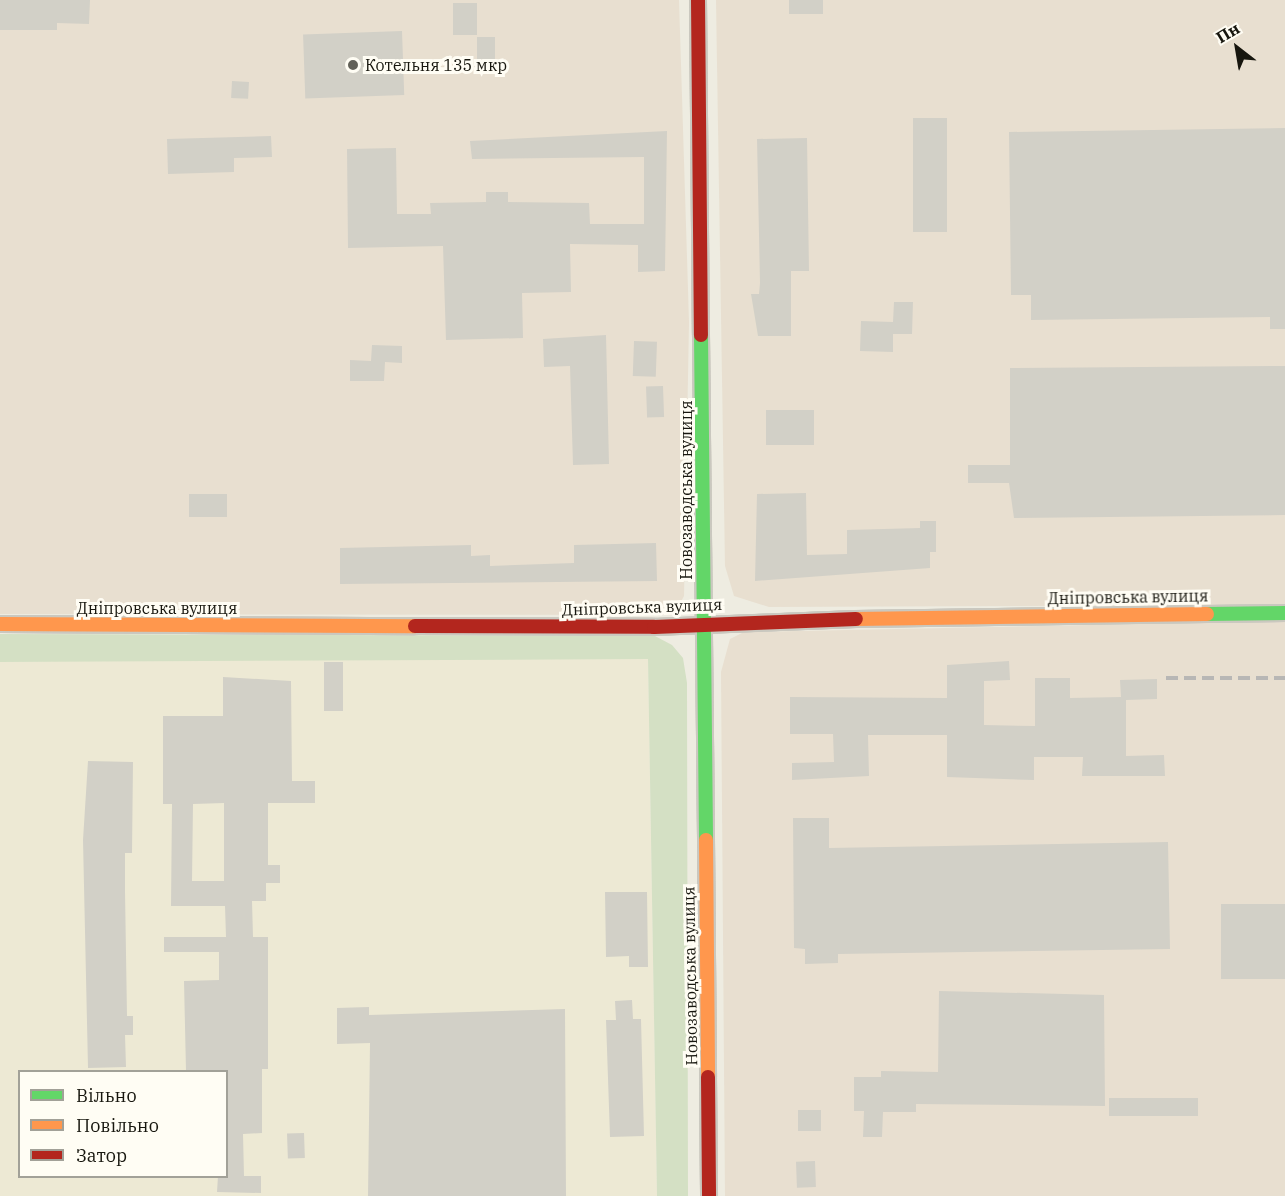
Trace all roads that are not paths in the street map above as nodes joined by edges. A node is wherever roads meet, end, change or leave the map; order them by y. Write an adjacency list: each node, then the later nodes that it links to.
1 (698, 0): 3 (street, Новозаводська вулиця)
2 (1285, 613): 3 (street, Дніпровська вулиця)
3 (703, 622): 4 (street, Дніпровська вулиця); 5 (street, Новозаводська вулиця)
4 (0, 624)
5 (708, 1196)

